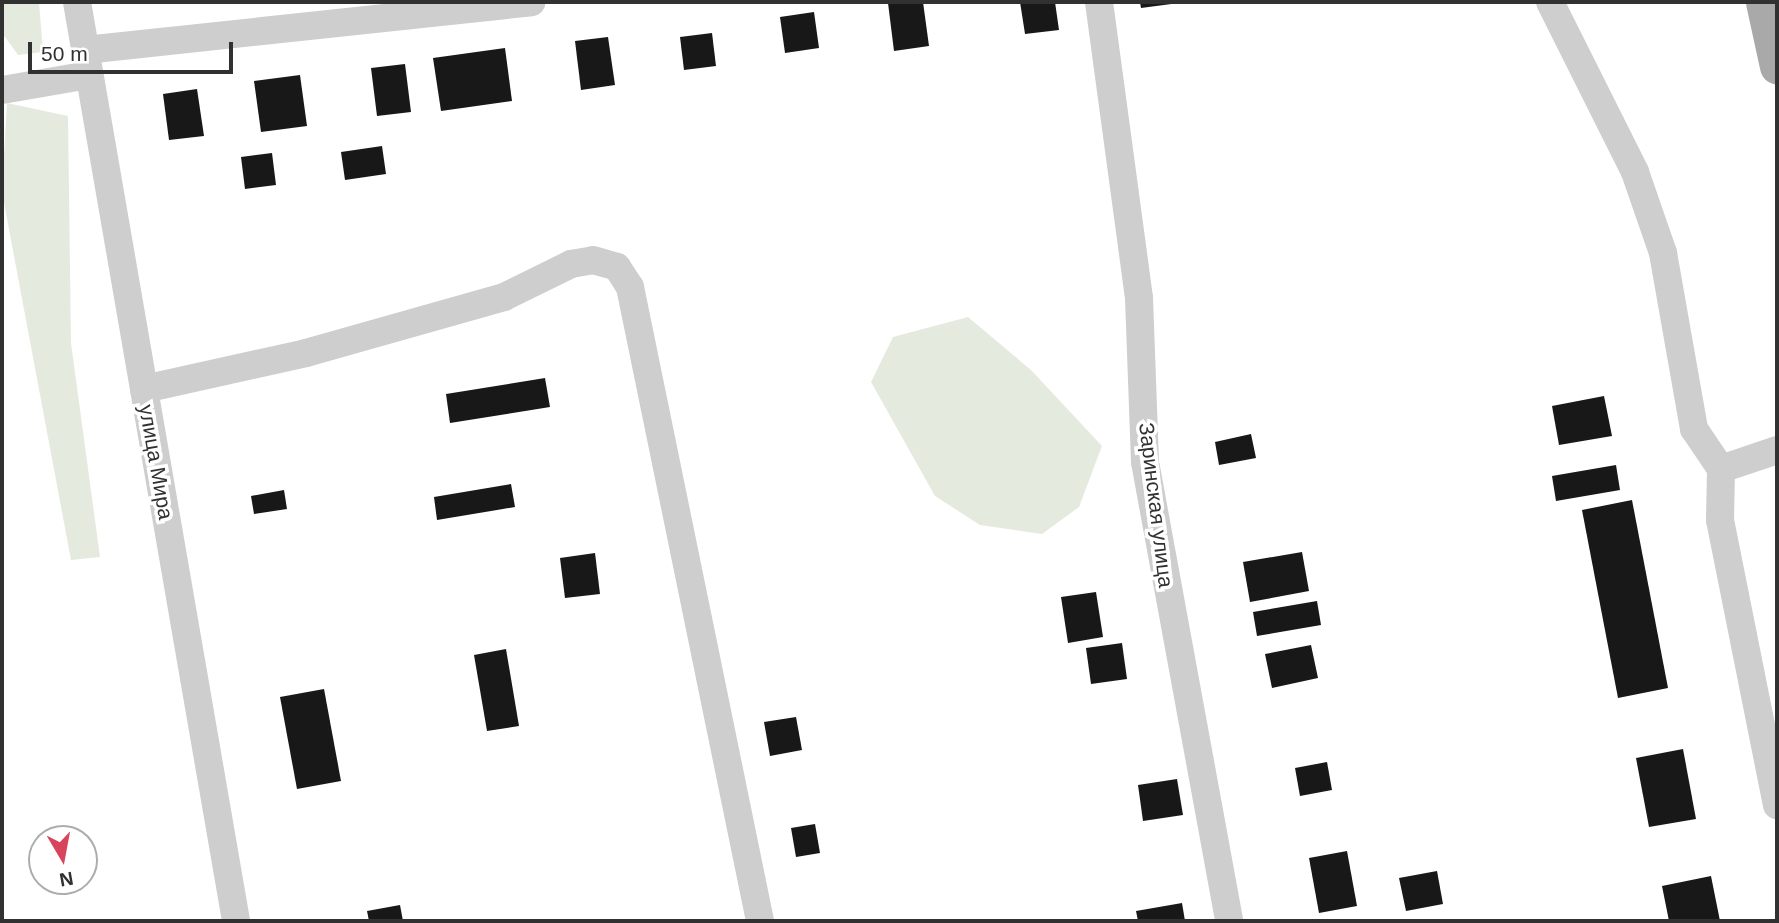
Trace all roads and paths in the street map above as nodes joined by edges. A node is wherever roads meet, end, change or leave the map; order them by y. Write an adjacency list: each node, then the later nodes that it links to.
1 (77, 2): 6 (street, улица Мира)
2 (531, 2): 6 (street)
3 (1099, 2): 15 (street, Заринская улица)
4 (1550, 2): 11 (street)
5 (1763, 2): 7 (main road)
6 (87, 62): 8 (street); 9 (street, улица Мира)
7 (1777, 66)
8 (2, 90)
9 (144, 389): 13 (street, улица Мира); 14 (street)
10 (1777, 450): 11 (street)
11 (1721, 469): 12 (street)
12 (1777, 805)
13 (236, 921)
14 (760, 921)
15 (1229, 921)

